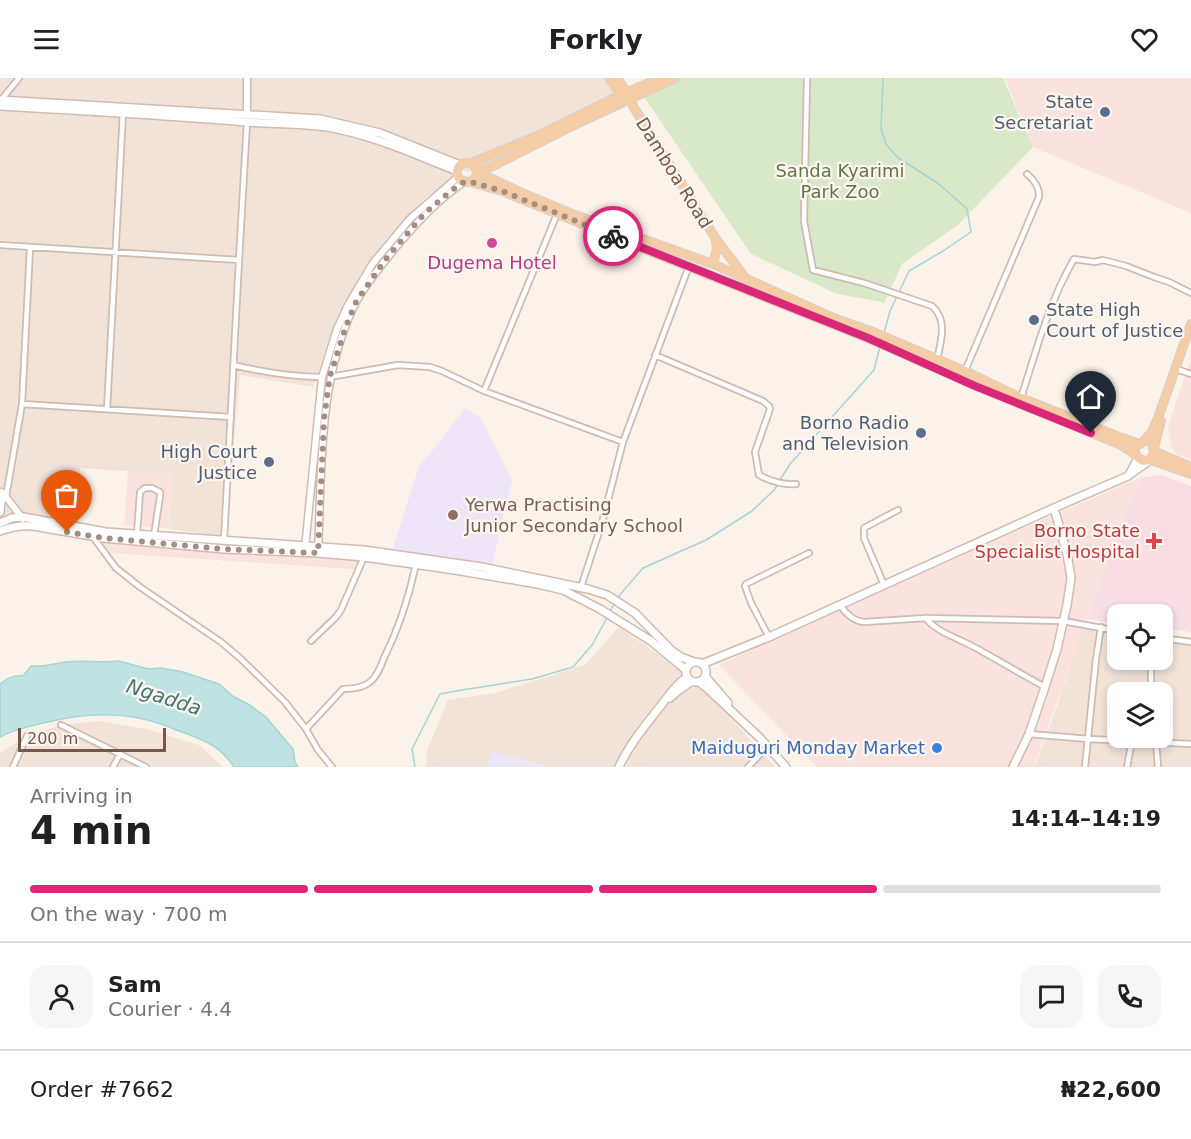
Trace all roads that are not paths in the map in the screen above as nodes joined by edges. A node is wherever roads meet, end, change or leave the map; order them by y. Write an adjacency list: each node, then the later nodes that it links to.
1 (19, 78): 9 (street)
2 (248, 78): 11 (street)
3 (609, 78): 8 (main road, Damboa Road)
4 (617, 78): 8 (main road, Damboa Road)
5 (662, 78): 8 (main road)
6 (675, 78): 8 (main road)
7 (807, 78): 33 (street)
8 (628, 99): 12 (main road); 13 (main road); 19 (main road, Damboa Road)
9 (0, 102): 10 (main road); 11 (main road)
10 (123, 113): 11 (main road); 22 (street)
11 (247, 118): 16 (main road); 23 (street)
12 (471, 163): 14 (main road); 16 (main road)
13 (495, 165): 14 (main road); 17 (main road)
14 (477, 173): 16 (main road); 17 (main road)
15 (1027, 174): 36 (street)
16 (462, 175): 18 (main road); 38 (street); 39 (street)
17 (495, 180): 24 (main road)
18 (557, 214): 25 (main road); 40 (street)
19 (716, 239): 24 (main road, Damboa Road); 26 (main road, Damboa Road)
20 (0, 245): 21 (street)
21 (30, 248): 22 (street); 42 (street)
22 (115, 252): 23 (street); 43 (street)
23 (238, 260): 34 (street)
24 (713, 264): 26 (main road)
25 (689, 266): 29 (main road); 32 (street)
26 (746, 278): 29 (main road)
27 (1191, 293): 41 (street)
28 (1191, 324): 46 (main road)
29 (869, 334): 31 (main road)
30 (1191, 336): 35 (main road)
31 (915, 354): 33 (main road); 48 (main road)
32 (655, 355): 45 (street); 53 (street)
33 (937, 360): 36 (main road)
34 (233, 365): 39 (street); 44 (street)
35 (1179, 370): 37 (street); 47 (main road)
36 (965, 371): 41 (main road)
37 (1191, 374)
38 (330, 376): 40 (street); 67 (street)
39 (322, 377): 66 (street)
40 (484, 390): 45 (street)
41 (1021, 398): 46 (main road)
42 (22, 404): 43 (street); 54 (street)
43 (107, 409): 44 (street)
44 (231, 417): 65 (street)
45 (623, 442): 72 (street)
46 (1142, 443): 47 (main road); 48 (main road)
47 (1154, 450): 49 (main road); 50 (main road)
48 (1137, 456): 49 (main road); 52 (main road)
49 (1150, 460): 51 (main road); 52 (main road)
50 (1191, 467)
51 (1191, 474)
52 (1128, 477): 55 (main road)
53 (796, 484)
54 (2, 497): 57 (main road); 58 (street)
55 (1054, 508): 71 (main road); 75 (main road)
56 (898, 510): 71 (street)
57 (0, 512)
58 (23, 517): 59 (main road); 60 (street); 62 (main road)
59 (0, 523)
60 (24, 525): 61 (main road); 64 (main road)
61 (0, 531)
62 (137, 534): 63 (main road); 63 (street)
63 (154, 536): 65 (main road)
64 (93, 537): 66 (main road); 87 (street)
65 (224, 541): 66 (main road)
66 (305, 550): 67 (main road)
67 (318, 550): 69 (main road); 72 (main road)
68 (809, 553): 78 (street)
69 (364, 557): 70 (main road); 80 (street)
70 (416, 564): 83 (main road); 87 (street)
71 (884, 585): 73 (main road)
72 (581, 587): 82 (main road)
73 (840, 605): 74 (street); 78 (main road)
74 (926, 618): 75 (street); 84 (street)
75 (1063, 621): 76 (street); 84 (main road)
76 (1101, 627): 77 (street); 90 (street)
77 (1107, 628)
78 (769, 637): 82 (main road)
79 (1173, 640): 81 (street)
80 (311, 641)
81 (1191, 642)
82 (702, 668): 83 (main road); 83 (main road); 85 (main road)
83 (691, 677): 85 (main road); 102 (main road)
84 (1045, 687): 88 (main road)
85 (736, 715): 94 (main road)
86 (61, 725): 97 (street)
87 (306, 729): 101 (street)
88 (1029, 734): 90 (street); 105 (main road)
89 (27, 736): 98 (street)
90 (1089, 739): 91 (street); 106 (street)
91 (1107, 739)
92 (1173, 742): 93 (street)
93 (1191, 744)
94 (768, 746): 103 (street); 104 (main road)
95 (1131, 748): 107 (street)
96 (1155, 748): 108 (street)
97 (120, 754): 99 (street); 100 (street)
98 (16, 766)
99 (114, 767)
100 (146, 767)
101 (332, 767)
102 (619, 767)
103 (748, 767)
104 (786, 767)
105 (1013, 767)
106 (1085, 767)
107 (1127, 767)
108 (1158, 767)

